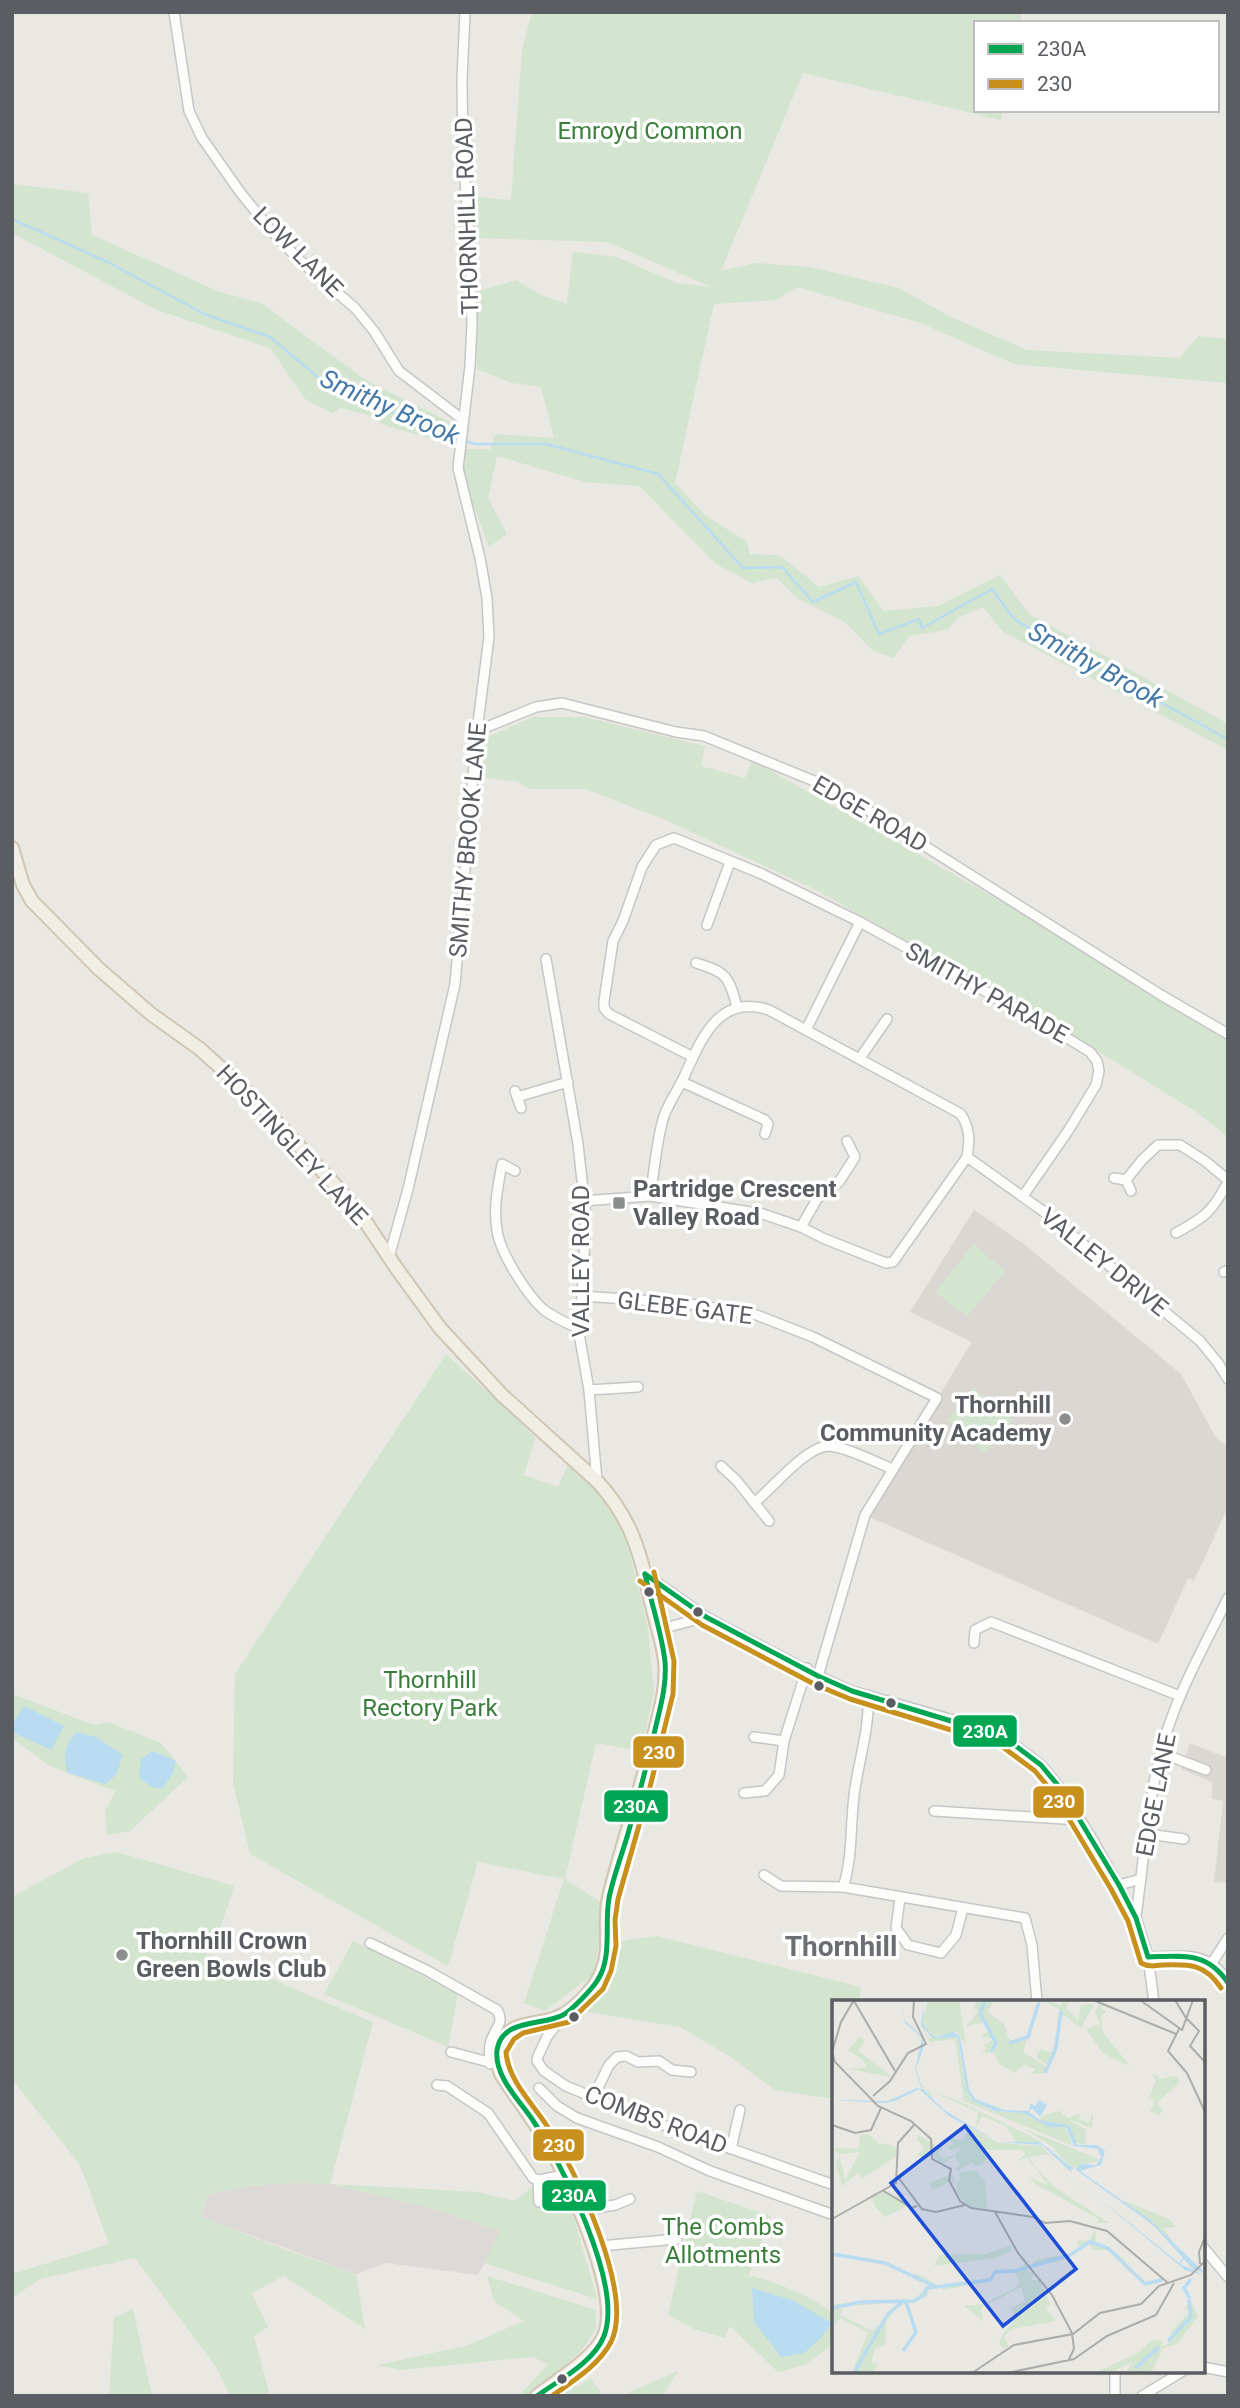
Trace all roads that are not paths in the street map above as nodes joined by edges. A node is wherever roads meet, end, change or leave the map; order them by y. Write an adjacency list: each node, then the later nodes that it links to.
1 (174, 12): 3 (street, LOW LANE)
2 (464, 12): 3 (street, THORNHILL ROAD)
3 (462, 419): 4 (street, SMITHY BROOK LANE)
4 (477, 732): 14 (street, EDGE ROAD); 33 (street, SMITHY BROOK LANE)
5 (12, 848): 33 (main road, HOSTINGLEY LANE)
6 (730, 862): 7 (street, SMITHY PARADE); 8 (street); 15 (street, SMITHY PARADE)
7 (860, 922): 13 (street); 29 (street, SMITHY PARADE)
8 (707, 925)
9 (546, 959): 17 (street, VALLEY ROAD)
10 (695, 963): 11 (street)
11 (737, 1007): 13 (street); 15 (street)
12 (887, 1019): 16 (street)
13 (806, 1030): 16 (street)
14 (1228, 1034)
15 (693, 1058): 18 (street)
16 (860, 1058): 22 (street)
17 (568, 1082): 19 (street); 30 (street, VALLEY ROAD)
18 (681, 1082): 20 (street); 28 (street)
19 (521, 1108)
20 (765, 1134)
21 (847, 1141): 31 (street)
22 (967, 1157): 29 (street, VALLEY DRIVE); 31 (street)
23 (514, 1171): 35 (street)
24 (1114, 1178): 25 (street)
25 (1126, 1180): 26 (street); 27 (street)
26 (1228, 1181): 32 (street)
27 (1131, 1191)
28 (650, 1196): 30 (street); 31 (street)
29 (1023, 1196): 36 (street, VALLEY DRIVE)
30 (583, 1201): 34 (street, VALLEY ROAD)
31 (801, 1227)
32 (1176, 1233)
33 (390, 1256): 41 (main road, HOSTINGLEY LANE)
34 (582, 1296): 35 (street, VALLEY ROAD); 40 (street, GLEBE GATE)
35 (578, 1328): 38 (street, VALLEY ROAD)
36 (1228, 1379)
37 (638, 1387): 38 (street)
38 (589, 1390): 41 (street, VALLEY ROAD)
39 (721, 1466): 42 (street)
40 (892, 1469): 42 (street); 50 (street)
41 (597, 1481): 44 (main road, HOSTINGLEY LANE)
42 (754, 1503): 43 (street)
43 (769, 1521)
44 (644, 1570): 46 (street); 47 (main road, HOSTINGLEY LANE)
45 (1228, 1598): 52 (street, EDGE LANE)
46 (706, 1617): 47 (street); 49 (street)
47 (657, 1630): 76 (main road, HOSTINGLEY LANE)
48 (974, 1643): 52 (street)
49 (807, 1668): 50 (street); 54 (street)
50 (818, 1676): 51 (street)
51 (867, 1695): 59 (street); 65 (street)
52 (1180, 1696): 55 (street, EDGE LANE)
53 (754, 1737): 54 (street)
54 (784, 1741): 57 (street)
55 (1161, 1753): 56 (street); 60 (street, EDGE LANE)
56 (1206, 1770)
57 (744, 1793)
58 (934, 1811): 59 (street)
59 (1080, 1820): 64 (street)
60 (1147, 1834): 61 (street); 63 (street, EDGE LANE)
61 (1184, 1839)
62 (764, 1875): 65 (street)
63 (1141, 1879): 64 (street, EDGE LANE); 68 (street, EDGE LANE)
64 (1119, 1885): 68 (street)
65 (843, 1887): 66 (street)
66 (900, 1898): 67 (street); 67 (street)
67 (963, 1908): 74 (street)
68 (1136, 1918): 71 (street)
69 (1228, 1938): 72 (street)
70 (370, 1943): 78 (street)
71 (1148, 1957): 72 (street); 75 (street)
72 (1212, 1963): 73 (street)
73 (1228, 1983)
74 (1037, 2000)
75 (1154, 2000)
76 (564, 2015): 78 (main road); 82 (street, COMBS ROAD)
77 (451, 2052): 78 (street)
78 (494, 2064): 85 (main road)
79 (691, 2072): 82 (street)
80 (437, 2085): 86 (street)
81 (538, 2088): 91 (street)
82 (594, 2096): 84 (street, COMBS ROAD)
83 (740, 2110): 84 (street)
84 (732, 2149): 87 (street, COMBS ROAD)
85 (564, 2175): 86 (street); 90 (main road)
86 (538, 2180): 89 (street)
87 (832, 2184)
88 (630, 2200): 90 (street)
89 (539, 2202)
90 (578, 2211): 92 (main road)
91 (832, 2214)
92 (584, 2224): 93 (street); 100 (main road)
93 (677, 2239)
94 (1205, 2244): 95 (street)
95 (1228, 2277)
96 (1205, 2367): 97 (street)
97 (1228, 2372)
98 (1115, 2373): 101 (street)
99 (1176, 2373): 102 (street)
100 (537, 2396)
101 (1115, 2396)
102 (1142, 2396)

